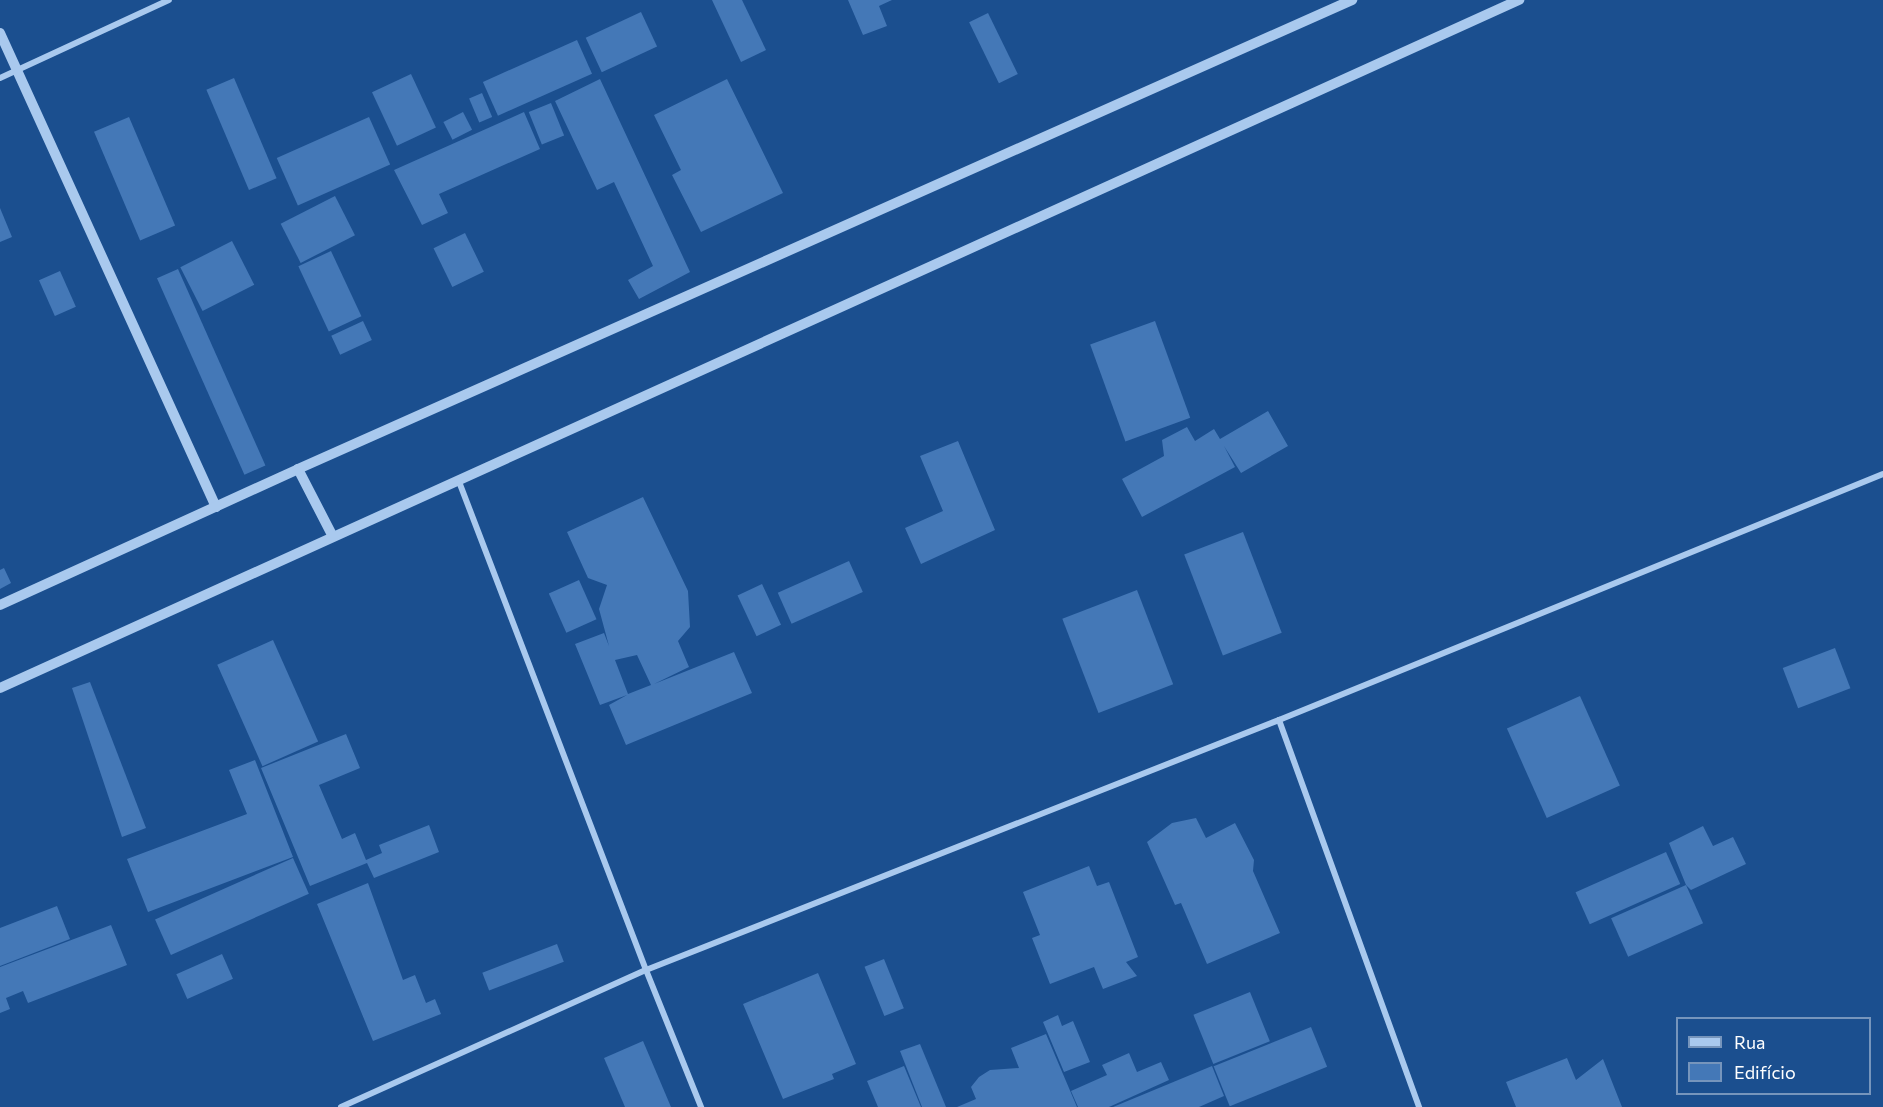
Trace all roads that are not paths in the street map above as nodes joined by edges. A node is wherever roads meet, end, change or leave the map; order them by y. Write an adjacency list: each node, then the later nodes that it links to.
1 (169, 0): 5 (street)
2 (1352, 0): 7 (street)
3 (1518, 0): 9 (street)
4 (0, 33): 5 (street)
5 (18, 72): 6 (street); 10 (street)
6 (0, 78)
7 (298, 469): 10 (street); 11 (street)
8 (1883, 474): 14 (street)
9 (458, 479): 11 (street); 15 (street)
10 (216, 507): 12 (street)
11 (332, 535): 13 (street)
12 (0, 605)
13 (0, 688)
14 (1279, 720): 15 (street); 18 (street)
15 (646, 970): 16 (street); 17 (street)
16 (341, 1107)
17 (701, 1107)
18 (1419, 1107)

